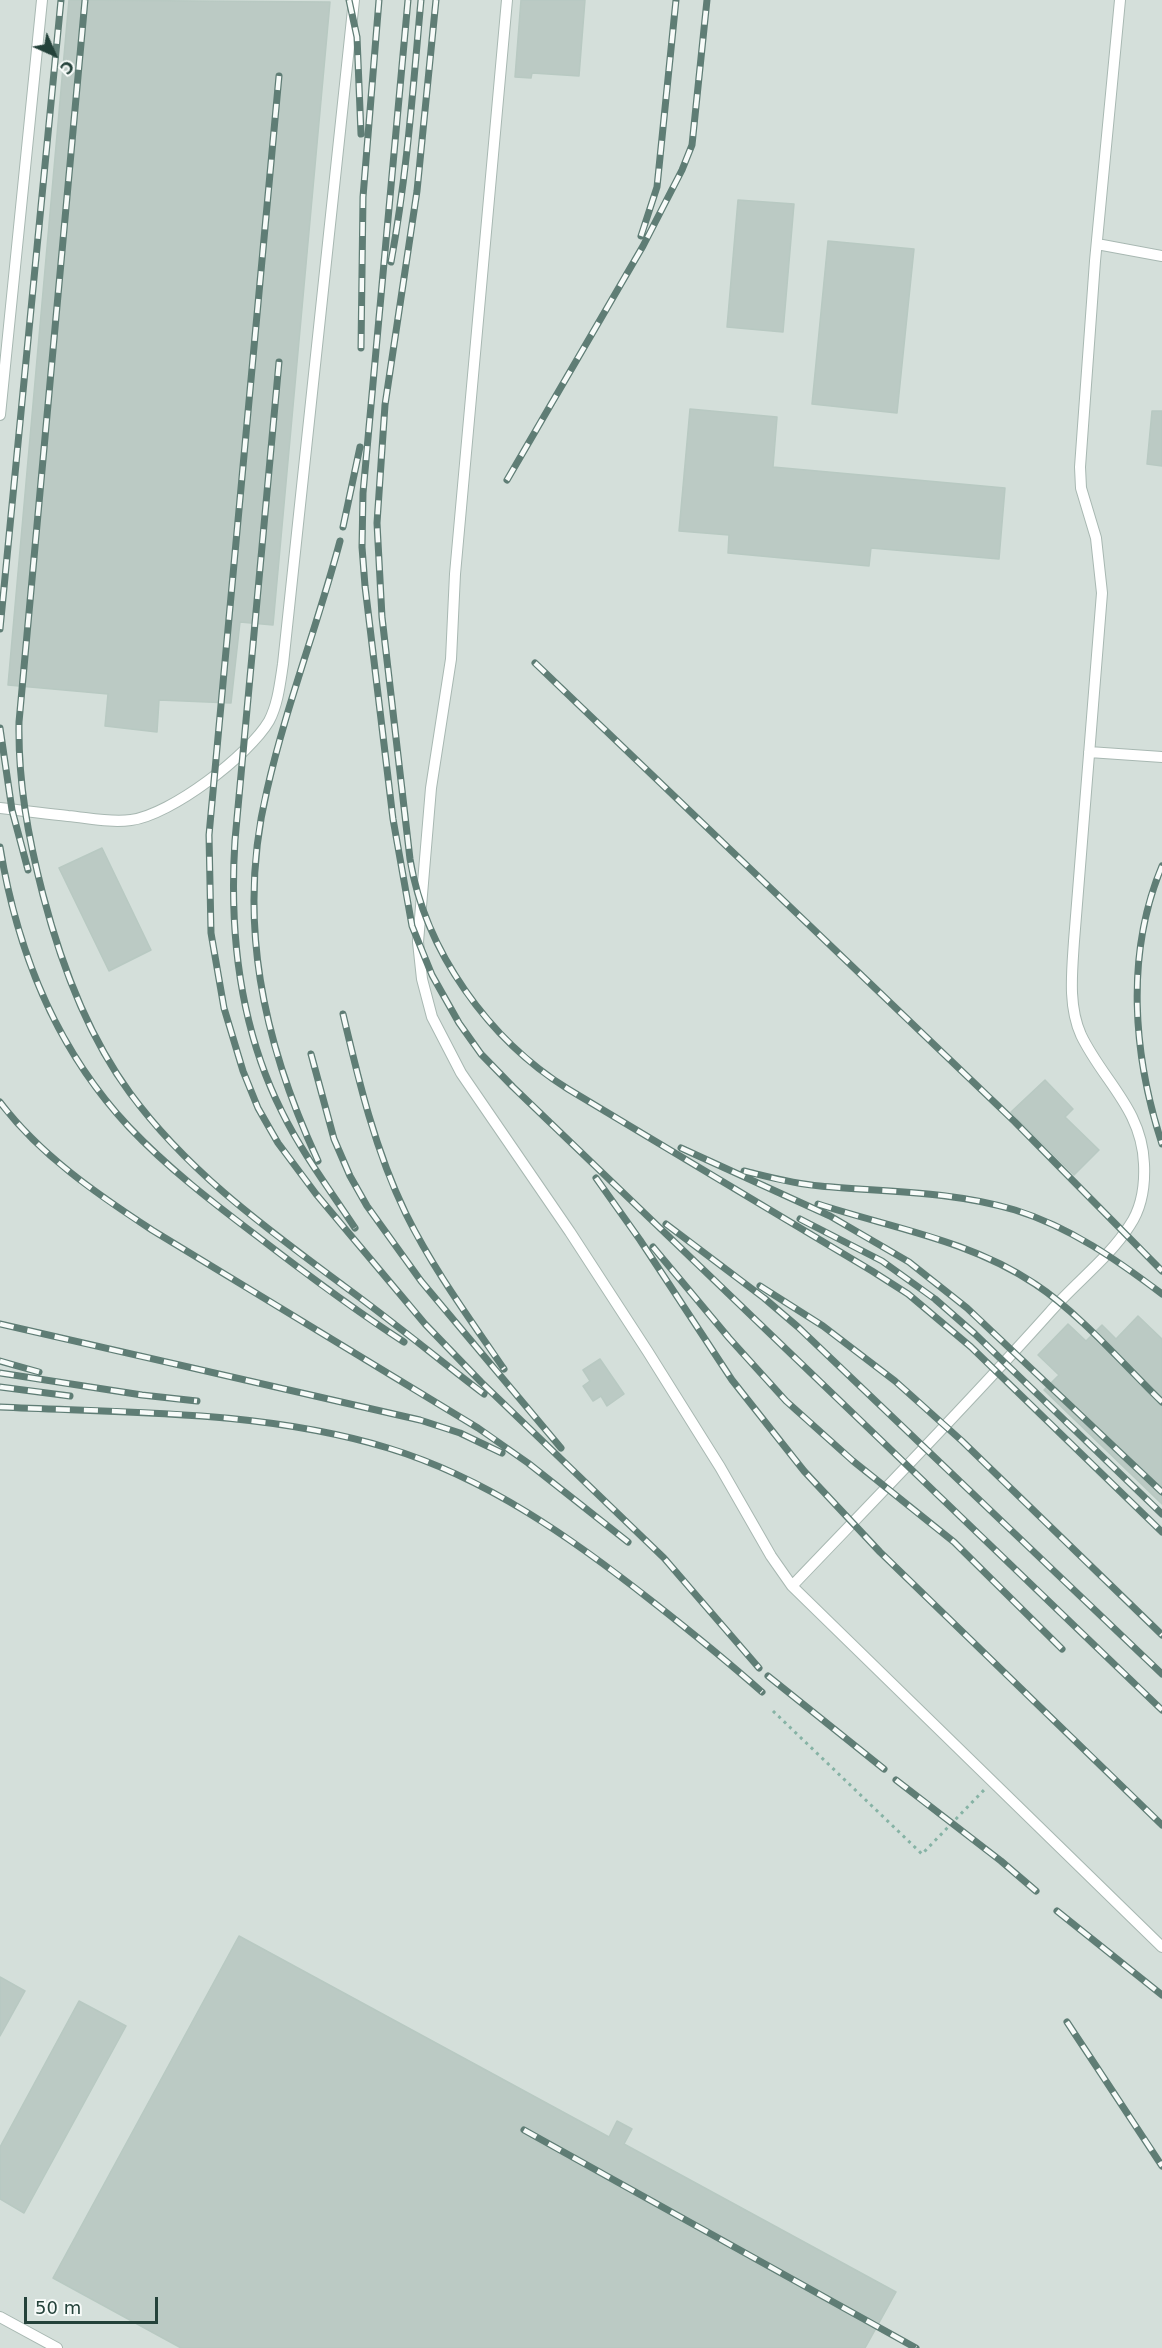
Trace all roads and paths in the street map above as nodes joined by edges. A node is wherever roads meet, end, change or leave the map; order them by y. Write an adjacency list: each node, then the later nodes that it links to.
1 (42, 0): 7 (lane)
2 (354, 0): 10 (lane)
3 (507, 0): 11 (lane)
4 (1120, 0): 5 (lane)
5 (1097, 244): 6 (lane); 8 (lane)
6 (1162, 256)
7 (0, 414)
8 (1089, 752): 9 (lane); 11 (lane)
9 (1162, 757)
10 (0, 808)
11 (792, 1586): 13 (lane)
12 (773, 1711): 13 (path)
13 (992, 1782): 14 (lane)
14 (1162, 1947)
15 (0, 2317): 16 (lane)
16 (57, 2348)

